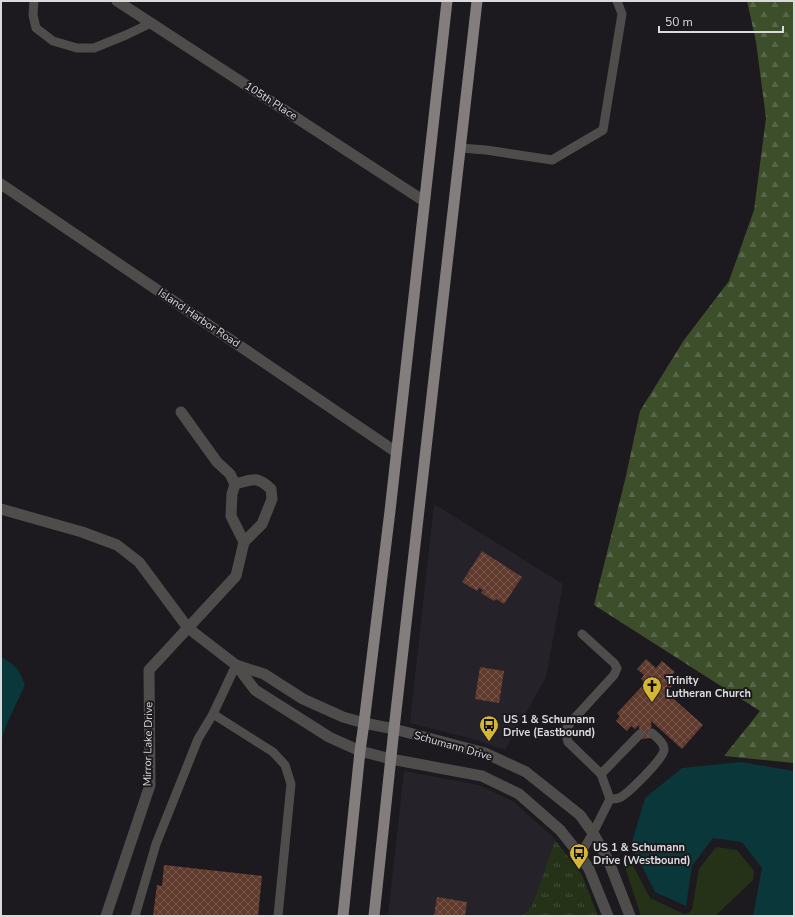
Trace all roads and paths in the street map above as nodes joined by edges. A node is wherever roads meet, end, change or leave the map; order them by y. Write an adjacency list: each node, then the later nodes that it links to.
1 (34, 1): 6 (lane)
2 (118, 1): 6 (street, 105th Place)
3 (447, 1): 9 (main road)
4 (478, 1): 7 (main road)
5 (617, 1): 7 (lane)
6 (151, 23): 9 (street, 105th Place)
7 (460, 148): 20 (main road)
8 (1, 184): 11 (street, Island Harbor Road)
9 (424, 201): 11 (main road)
10 (181, 412): 12 (street)
11 (396, 452): 19 (main road)
12 (235, 484): 14 (street); 14 (street)
13 (1, 509): 15 (street)
14 (244, 542): 15 (street, Mirror Lake Drive)
15 (188, 628): 17 (street); 29 (street, Mirror Lake Drive)
16 (582, 634): 25 (lane)
17 (236, 665): 18 (lane); 19 (street, Schumann Drive); 23 (street, Schumann Drive)
18 (213, 714): 30 (lane); 31 (lane)
19 (364, 723): 20 (street, Schumann Drive); 23 (main road)
20 (394, 729): 24 (main road); 27 (street, Schumann Drive)
21 (652, 733): 26 (lane)
22 (640, 734): 25 (lane)
23 (360, 751): 24 (street, Schumann Drive); 32 (main road)
24 (391, 759): 28 (street, Schumann Drive); 33 (main road)
25 (601, 774): 26 (lane)
26 (610, 799): 27 (lane)
27 (593, 833): 28 (lane); 35 (street, Schumann Drive)
28 (580, 855): 34 (street, Schumann Drive)
29 (106, 916)
30 (135, 916)
31 (278, 916)
32 (343, 916)
33 (374, 916)
34 (608, 916)
35 (630, 916)

